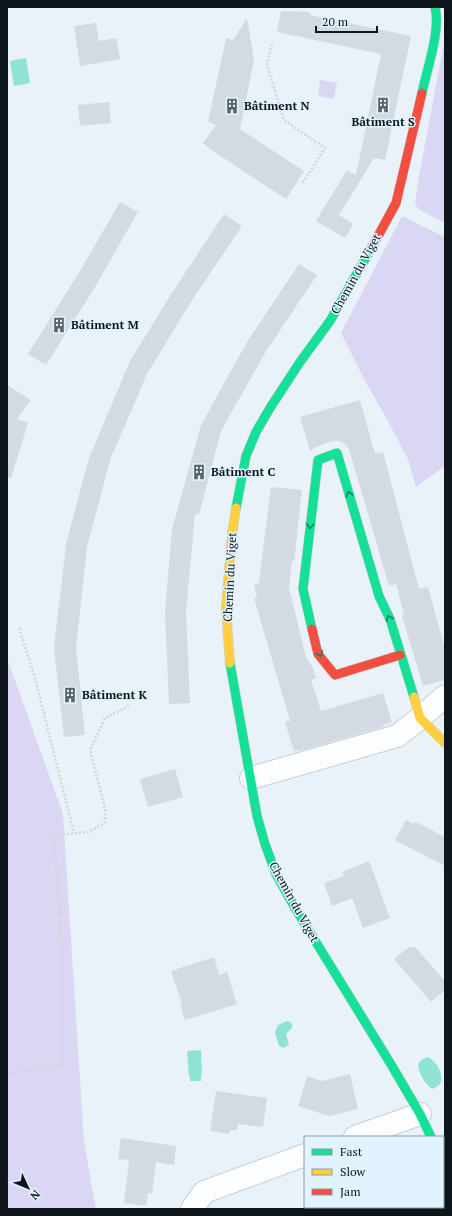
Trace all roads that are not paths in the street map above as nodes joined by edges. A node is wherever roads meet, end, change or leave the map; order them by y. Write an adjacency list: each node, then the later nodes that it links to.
1 (428, 7): 4 (street)
2 (435, 7): 4 (street)
3 (445, 24): 4 (street)
4 (434, 41): 9 (street, Chemin du Viget)
5 (400, 655): 5 (street, one-way to 5); 7 (street)
6 (445, 696): 7 (street)
7 (420, 718): 8 (street); 9 (street)
8 (444, 740)
9 (251, 778): 10 (street, Chemin du Viget)
10 (420, 1114): 11 (street); 12 (street, Chemin du Viget)
11 (358, 1136)
12 (431, 1136)
13 (304, 1155): 14 (street)
14 (192, 1209)

